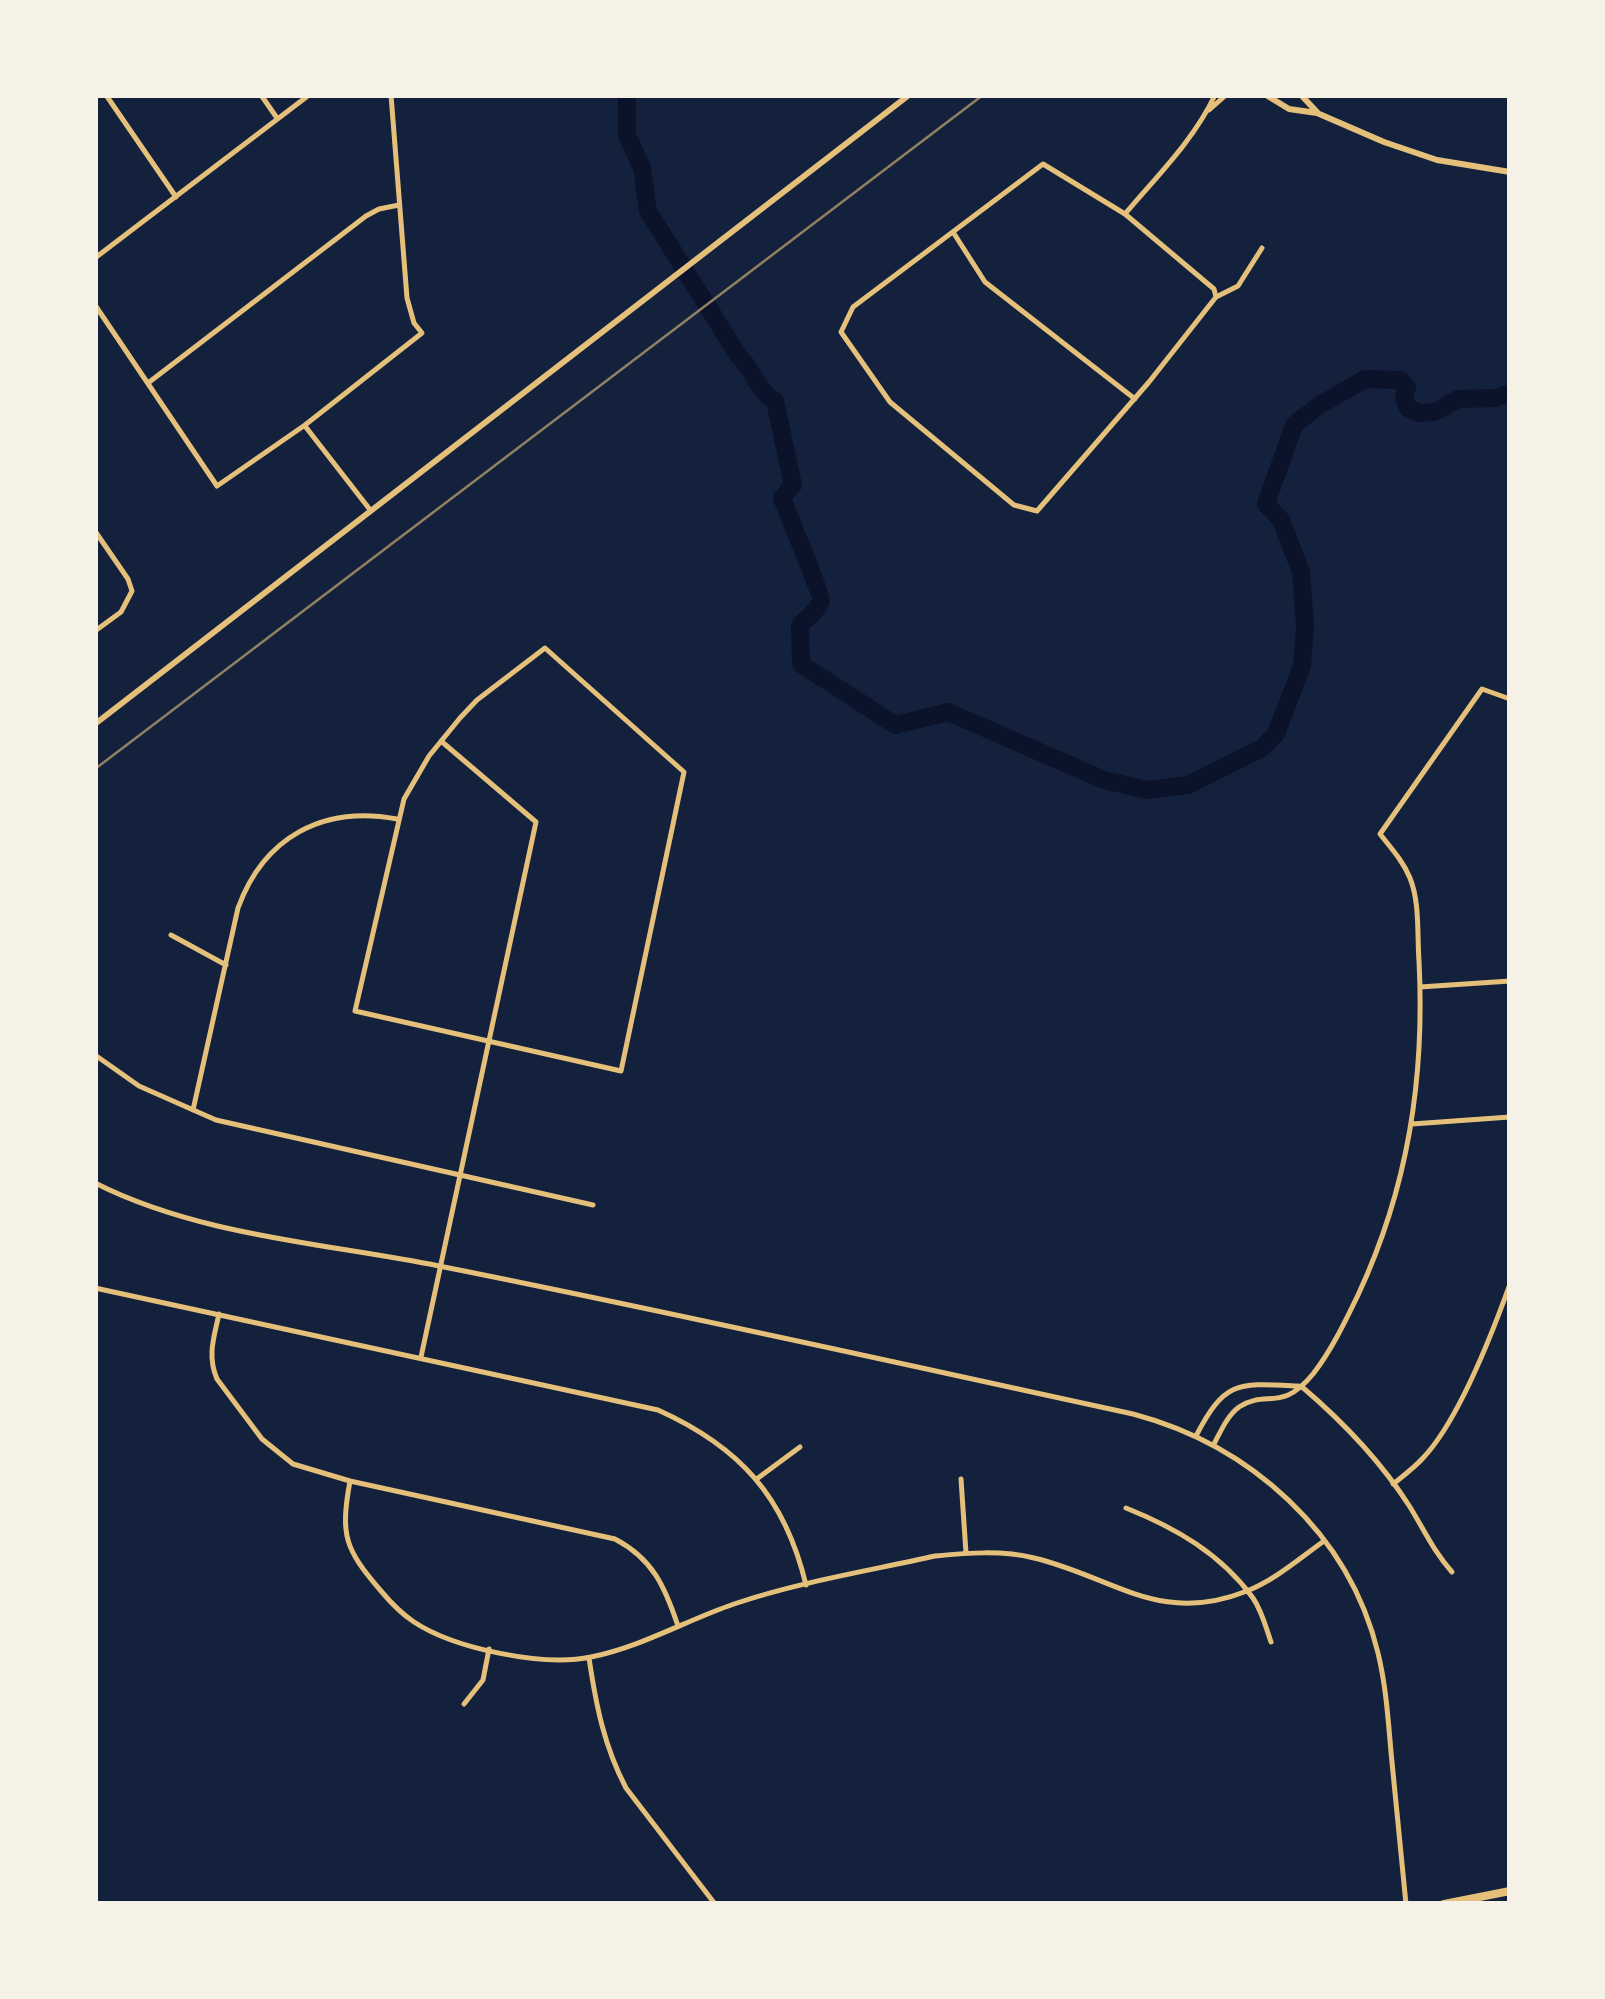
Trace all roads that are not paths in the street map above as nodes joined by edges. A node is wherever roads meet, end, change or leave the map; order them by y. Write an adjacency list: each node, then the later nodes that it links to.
1 (106, 95): 14 (street)
2 (261, 95): 12 (street)
3 (309, 95): 12 (street)
4 (391, 95): 15 (street)
5 (909, 95): 25 (main road)
6 (1215, 95): 10 (street)
7 (1226, 95): 10 (street)
8 (1266, 95): 11 (main road)
9 (1301, 95): 11 (main road)
10 (1207, 112): 16 (street)
11 (1317, 113): 13 (main road)
12 (277, 118): 14 (street)
13 (1510, 172)
14 (176, 197): 19 (street)
15 (399, 205): 22 (street); 24 (street)
16 (1124, 214): 17 (street); 20 (street)
17 (952, 232): 23 (street); 23 (street)
18 (1262, 248): 20 (street)
19 (95, 258)
20 (1216, 297): 23 (street)
21 (95, 305): 22 (street)
22 (148, 382): 24 (street)
23 (1135, 399)
24 (304, 425): 25 (street)
25 (371, 510): 29 (main road)
26 (95, 531): 27 (street)
27 (95, 631)
28 (1510, 700): 35 (street)
29 (96, 721)
30 (440, 741): 31 (street); 36 (street); 36 (street)
31 (397, 819): 33 (street); 36 (street)
32 (171, 936): 33 (street)
33 (226, 966): 38 (street)
34 (1510, 981): 35 (street)
35 (1420, 987): 40 (street)
36 (487, 1040): 41 (street)
37 (95, 1055): 38 (street)
38 (193, 1110): 41 (street)
39 (1510, 1118): 40 (street)
40 (1412, 1124): 50 (street)
41 (459, 1173): 43 (street); 44 (street)
42 (95, 1183): 44 (street)
43 (592, 1205)
44 (438, 1266): 48 (street); 52 (street)
45 (1510, 1284): 58 (street)
46 (95, 1288): 47 (street)
47 (218, 1314): 48 (street); 57 (street)
48 (421, 1357): 55 (street)
49 (1246, 1385): 50 (street); 51 (street); 52 (street)
50 (1301, 1386): 51 (street); 58 (street)
51 (1250, 1402): 53 (street)
52 (1196, 1436): 53 (street)
53 (1214, 1444): 60 (street)
54 (800, 1447): 55 (street)
55 (758, 1478): 63 (street)
56 (961, 1479): 61 (street)
57 (350, 1481): 65 (street); 67 (street)
58 (1393, 1484): 62 (street)
59 (1126, 1508): 64 (street)
60 (1324, 1541): 64 (street); 72 (street)
61 (966, 1553): 63 (street); 64 (street)
62 (1452, 1572)
63 (806, 1585): 65 (street)
64 (1247, 1591): 66 (street)
65 (678, 1626): 68 (street)
66 (1271, 1642)
67 (489, 1649): 68 (street); 69 (street)
68 (589, 1658): 71 (street)
69 (464, 1704)
70 (1510, 1892): 73 (main road)
71 (715, 1904)
72 (1406, 1904)
73 (1444, 1904)

